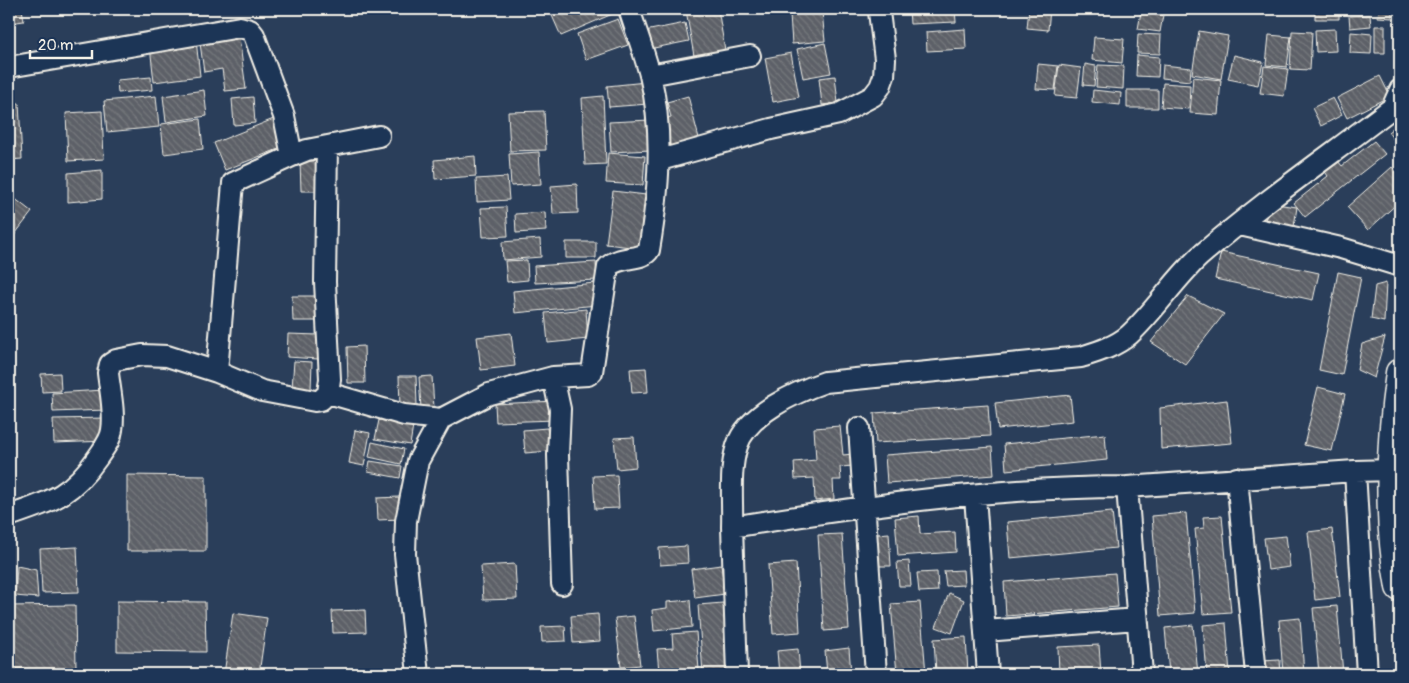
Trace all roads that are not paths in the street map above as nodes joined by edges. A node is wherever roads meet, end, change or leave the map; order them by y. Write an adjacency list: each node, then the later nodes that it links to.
1 (629, 9): 5 (street)
2 (880, 12): 10 (street)
3 (750, 56): 5 (street)
4 (9, 67): 9 (street)
5 (650, 75): 10 (street)
6 (1400, 90): 11 (street)
7 (379, 136): 8 (street)
8 (327, 146): 9 (street); 16 (street)
9 (292, 156): 13 (street)
10 (660, 160): 15 (street)
11 (1240, 225): 12 (street); 26 (street)
12 (1400, 266)
13 (217, 372): 16 (street); 25 (street)
14 (1400, 373): 19 (main road)
15 (553, 377): 17 (street); 27 (street)
16 (328, 393): 17 (street)
17 (442, 419): 31 (street)
18 (860, 428): 24 (street)
19 (1392, 470): 20 (street); 28 (main road)
20 (1355, 471): 21 (street); 37 (street)
21 (1237, 478): 22 (street); 36 (street)
22 (1127, 487): 23 (street); 29 (street)
23 (975, 496): 24 (street); 30 (street)
24 (864, 506): 26 (street); 33 (street)
25 (9, 516)
26 (732, 526): 32 (street)
27 (562, 584)
28 (1400, 588)
29 (1137, 619): 30 (street); 35 (street)
30 (985, 631): 34 (street)
31 (418, 674)
32 (737, 674)
33 (876, 674)
34 (988, 674)
35 (1142, 674)
36 (1256, 674)
37 (1367, 674)

